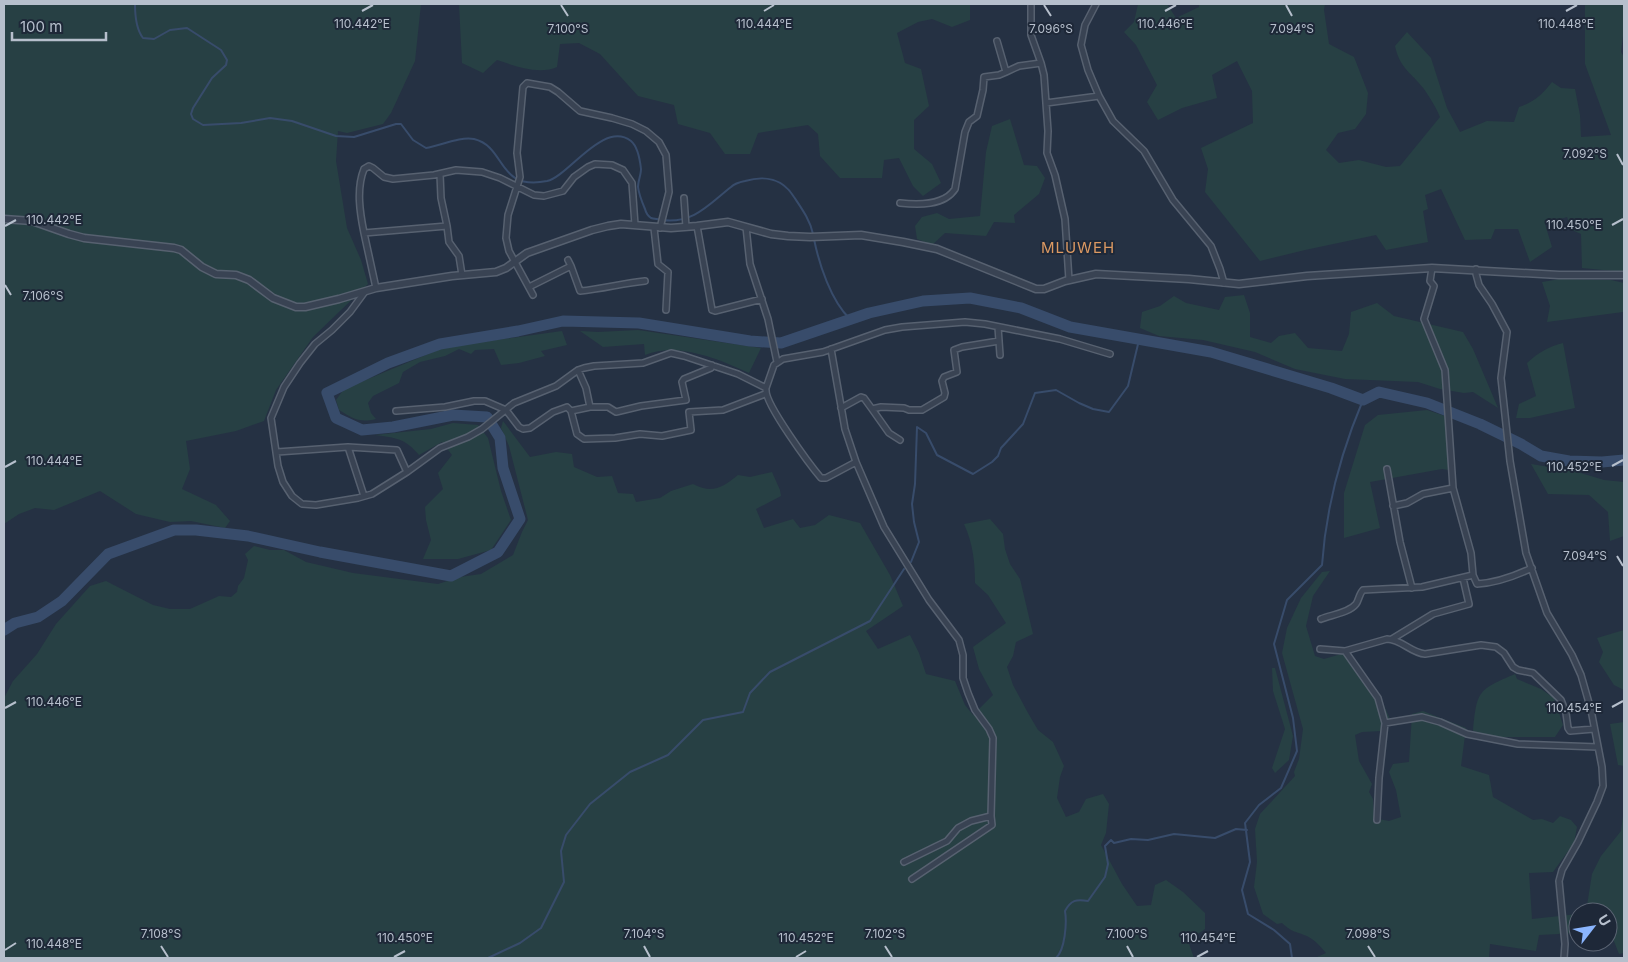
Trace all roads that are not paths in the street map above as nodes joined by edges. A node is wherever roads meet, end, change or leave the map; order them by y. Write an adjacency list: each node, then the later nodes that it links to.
1 (1031, 4): 4 (street)
2 (1096, 4): 6 (street)
3 (997, 41): 5 (street)
4 (1042, 64): 5 (street); 7 (street)
5 (1006, 72): 11 (street)
6 (1099, 96): 7 (street); 29 (street)
7 (1046, 103): 27 (street)
8 (440, 174): 9 (street); 15 (street); 19 (street)
9 (518, 185): 13 (street); 16 (street); 21 (street)
10 (684, 198): 14 (street)
11 (900, 203)
12 (4, 219): 32 (street)
13 (659, 225): 14 (street); 16 (street); 35 (street)
14 (686, 225): 17 (street)
15 (447, 226): 19 (street); 25 (street)
16 (635, 226): 21 (street)
17 (697, 226): 18 (street); 34 (street)
18 (746, 226): 27 (street); 34 (street)
19 (364, 233): 31 (street)
20 (568, 260): 22 (street)
21 (515, 262): 25 (street); 30 (street)
22 (571, 266): 28 (street); 30 (street)
23 (1432, 268): 24 (street); 29 (street); 59 (street)
24 (1476, 269): 26 (street); 62 (street)
25 (462, 275): 31 (street)
26 (1624, 275)
27 (1069, 280): 29 (street)
28 (645, 281)
29 (1224, 283)
30 (528, 286): 33 (street)
31 (376, 288): 32 (street)
32 (364, 292): 55 (street)
33 (533, 295)
34 (762, 299): 41 (street)
35 (666, 310)
36 (998, 327): 37 (street); 38 (street); 39 (street)
37 (999, 341): 40 (street); 48 (street)
38 (831, 349): 41 (street); 47 (street)
39 (1110, 354)
40 (1000, 355)
41 (777, 362): 44 (street)
42 (712, 365): 43 (street); 44 (street); 45 (street)
43 (578, 370): 46 (street); 49 (street)
44 (766, 391): 52 (street); 56 (street)
45 (686, 400): 46 (street); 52 (street)
46 (590, 407): 51 (street)
47 (841, 408): 48 (street); 56 (street)
48 (872, 409): 53 (street)
49 (506, 410): 50 (street); 51 (street); 58 (street)
50 (396, 411)
51 (570, 411): 52 (street)
52 (689, 412)
53 (900, 440)
54 (348, 447): 55 (street); 58 (street); 60 (street)
55 (277, 452): 60 (street)
56 (856, 462): 73 (street)
57 (1387, 469): 61 (street)
58 (407, 472): 60 (street)
59 (1453, 488): 61 (street); 63 (street)
60 (364, 496)
61 (1393, 506): 65 (street)
62 (1532, 568): 63 (street); 71 (street)
63 (1473, 576): 64 (street)
64 (1463, 578): 65 (street); 67 (street)
65 (1412, 588): 66 (street)
66 (1321, 619)
67 (1392, 639): 69 (street); 71 (street)
68 (1320, 649): 69 (street)
69 (1345, 651): 70 (street)
70 (1385, 723): 72 (street); 74 (street)
71 (1594, 729): 72 (street)
72 (1598, 746): 77 (street)
73 (991, 816): 75 (street); 76 (street)
74 (1377, 820)
75 (904, 862)
76 (912, 879)
77 (1564, 958)

